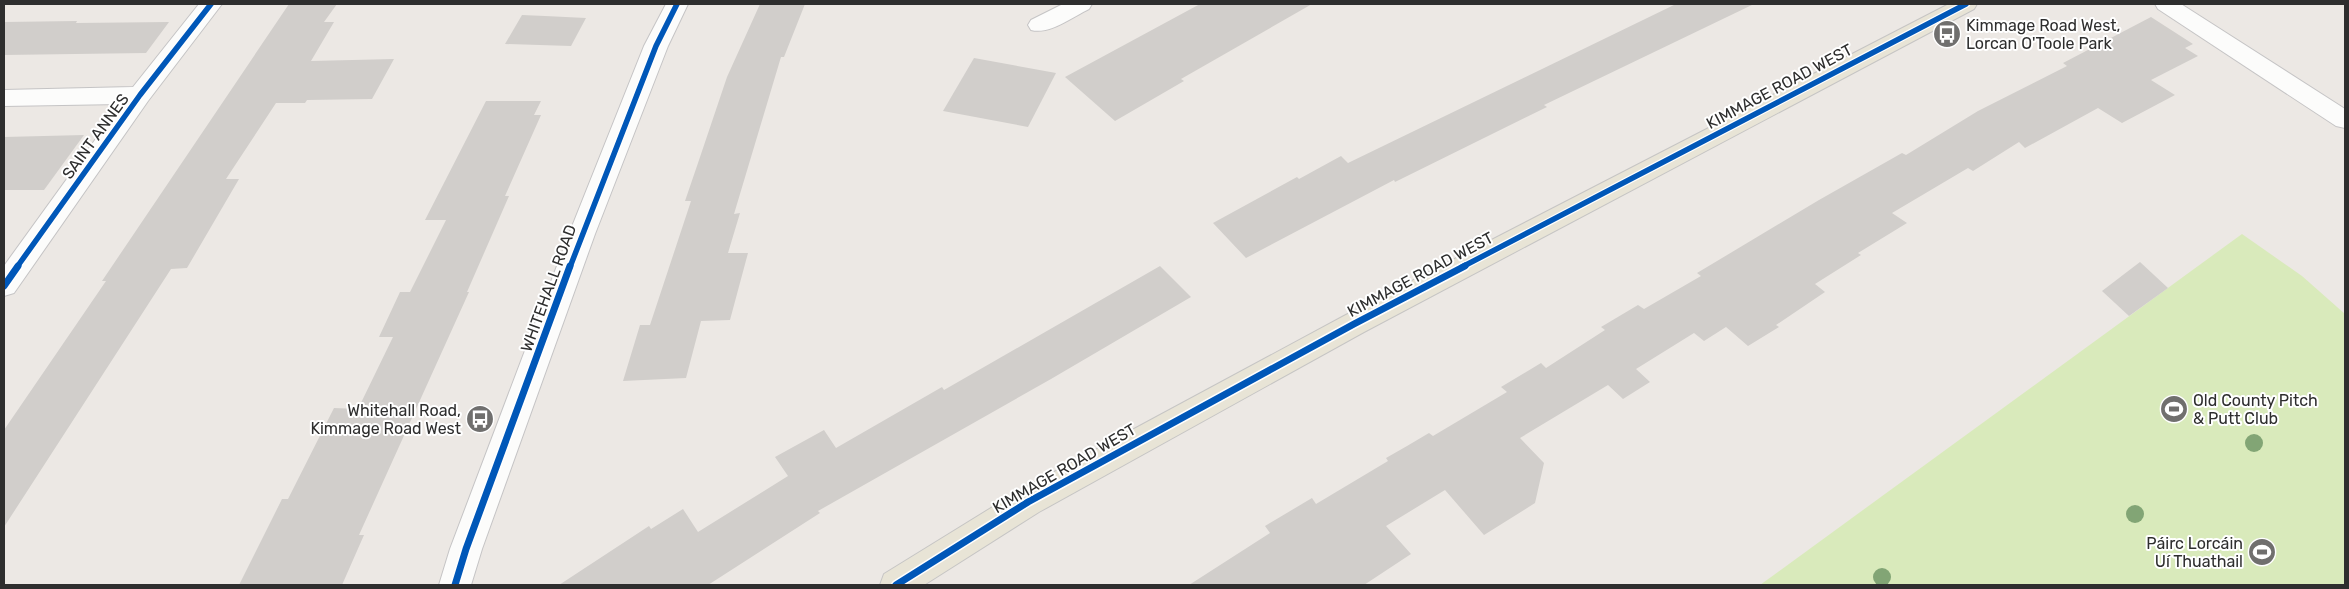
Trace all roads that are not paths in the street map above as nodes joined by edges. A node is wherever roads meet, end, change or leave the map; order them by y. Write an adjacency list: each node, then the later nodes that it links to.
1 (211, 4): 7 (street, SAINT ANNES)
2 (676, 4): 11 (street, WHITEHALL ROAD)
3 (1081, 4): 6 (street)
4 (1966, 4): 12 (main road, KIMMAGE ROAD WEST)
5 (2166, 4): 9 (street)
6 (1039, 25)
7 (140, 95): 8 (street); 10 (street, SAINT ANNES)
8 (4, 98)
9 (2345, 120)
10 (4, 286)
11 (455, 585)
12 (896, 585)

